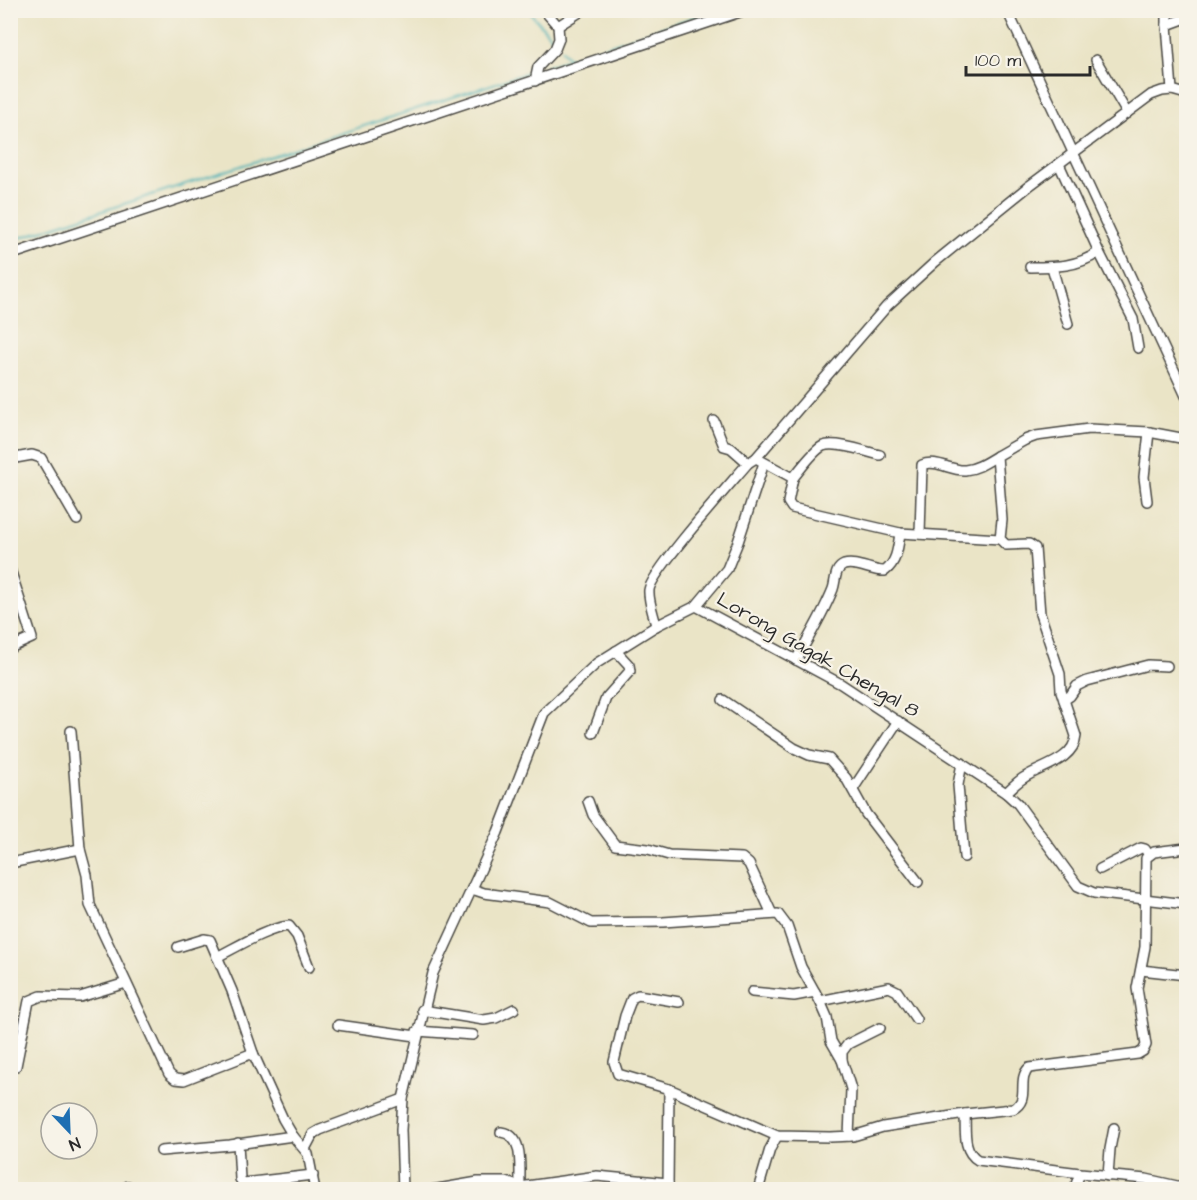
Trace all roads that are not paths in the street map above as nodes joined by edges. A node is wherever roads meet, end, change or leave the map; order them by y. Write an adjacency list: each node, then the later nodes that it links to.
1 (544, 10): 8 (street)
2 (583, 10): 8 (street)
3 (746, 10): 10 (street)
4 (1007, 10): 14 (street)
5 (1167, 10): 7 (street)
6 (1186, 18): 7 (street)
7 (1167, 25): 11 (street)
8 (558, 26): 10 (street)
9 (1096, 60): 13 (street)
10 (535, 81): 17 (street)
11 (1172, 90): 12 (street); 13 (street)
12 (1186, 94)
13 (1127, 113): 14 (street)
14 (1071, 155): 15 (street); 22 (street)
15 (1060, 163): 16 (street); 29 (street)
16 (1099, 252): 19 (street); 21 (street)
17 (10, 255)
18 (1030, 267): 19 (street)
19 (1052, 267): 20 (street)
20 (1068, 324)
21 (1138, 348)
22 (1186, 396)
23 (714, 422): 29 (street)
24 (1149, 432): 25 (street); 27 (street); 31 (street)
25 (1186, 439)
26 (880, 455): 30 (street)
27 (997, 456): 34 (street); 35 (street)
28 (10, 459): 32 (street)
29 (756, 462): 30 (street); 37 (street); 38 (street)
30 (793, 478): 33 (street)
31 (1147, 501)
32 (77, 520)
33 (900, 534): 34 (street); 41 (street)
34 (920, 534): 35 (street)
35 (1000, 539): 44 (street)
36 (10, 569): 39 (street)
37 (696, 606): 38 (street, Lorong Gagak Chengal 8); 41 (street, Lorong Gagak Chengal 8)
38 (656, 626): 40 (street, Lorong Gagak Chengal 8)
39 (10, 648)
40 (616, 651): 47 (street); 59 (street, Lorong Gagak Chengal 8)
41 (796, 660): 45 (street, Lorong Gagak Chengal 8)
42 (1167, 666): 44 (street)
43 (723, 700): 49 (street)
44 (1064, 700): 50 (street)
45 (898, 720): 48 (street, Lorong Gagak Chengal 8); 49 (street)
46 (71, 731): 53 (street)
47 (593, 733)
48 (963, 764): 50 (street, Lorong Gagak Chengal 8); 55 (street)
49 (853, 789): 58 (street)
50 (1009, 790): 60 (street, Lorong Gagak Chengal 8)
51 (588, 801): 62 (street)
52 (1186, 848): 54 (street)
53 (80, 849): 56 (street); 68 (street)
54 (1149, 855): 57 (street); 60 (street)
55 (964, 857)
56 (15, 862)
57 (1100, 869)
58 (918, 882)
59 (477, 891): 62 (street); 73 (street, Lorong Gagak Chengal 8)
60 (1146, 895): 61 (street, Lorong Gagak Chengal 8); 66 (street)
61 (1186, 904)
62 (772, 914): 70 (street)
63 (178, 947): 64 (street)
64 (218, 957): 65 (street); 79 (street)
65 (309, 967)
66 (1141, 970): 67 (street); 84 (street)
67 (1186, 975)
68 (126, 983): 79 (street); 81 (street)
69 (752, 992): 70 (street)
70 (818, 996): 74 (street); 80 (street)
71 (679, 1002): 82 (street)
72 (514, 1009): 73 (street)
73 (422, 1010): 77 (street, Lorong Gagak Chengal 8)
74 (916, 1019)
75 (338, 1025): 77 (street)
76 (880, 1028): 80 (street)
77 (417, 1034): 78 (street); 83 (street, Lorong Gagak Chengal 8)
78 (473, 1035)
79 (253, 1053): 87 (street)
80 (842, 1060): 89 (street)
81 (16, 1066)
82 (669, 1089): 88 (street); 97 (street)
83 (403, 1099): 91 (street); 101 (street, Lorong Gagak Chengal 8)
84 (965, 1114): 89 (street); 93 (street)
85 (1114, 1128): 95 (street)
86 (501, 1132): 98 (street)
87 (293, 1136): 90 (street); 91 (street)
88 (777, 1136): 89 (street); 103 (street)
89 (849, 1136)
90 (238, 1143): 92 (street); 94 (street)
91 (304, 1149): 94 (street)
92 (161, 1152)
93 (1080, 1173): 95 (street); 104 (street)
94 (313, 1175): 100 (street)
95 (1108, 1176): 99 (street)
96 (478, 1186): 98 (street); 102 (street)
97 (668, 1186): 98 (street)
98 (516, 1188)
99 (1186, 1188)
100 (315, 1190)
101 (403, 1190)
102 (432, 1190)
103 (758, 1190)
104 (1074, 1190)

